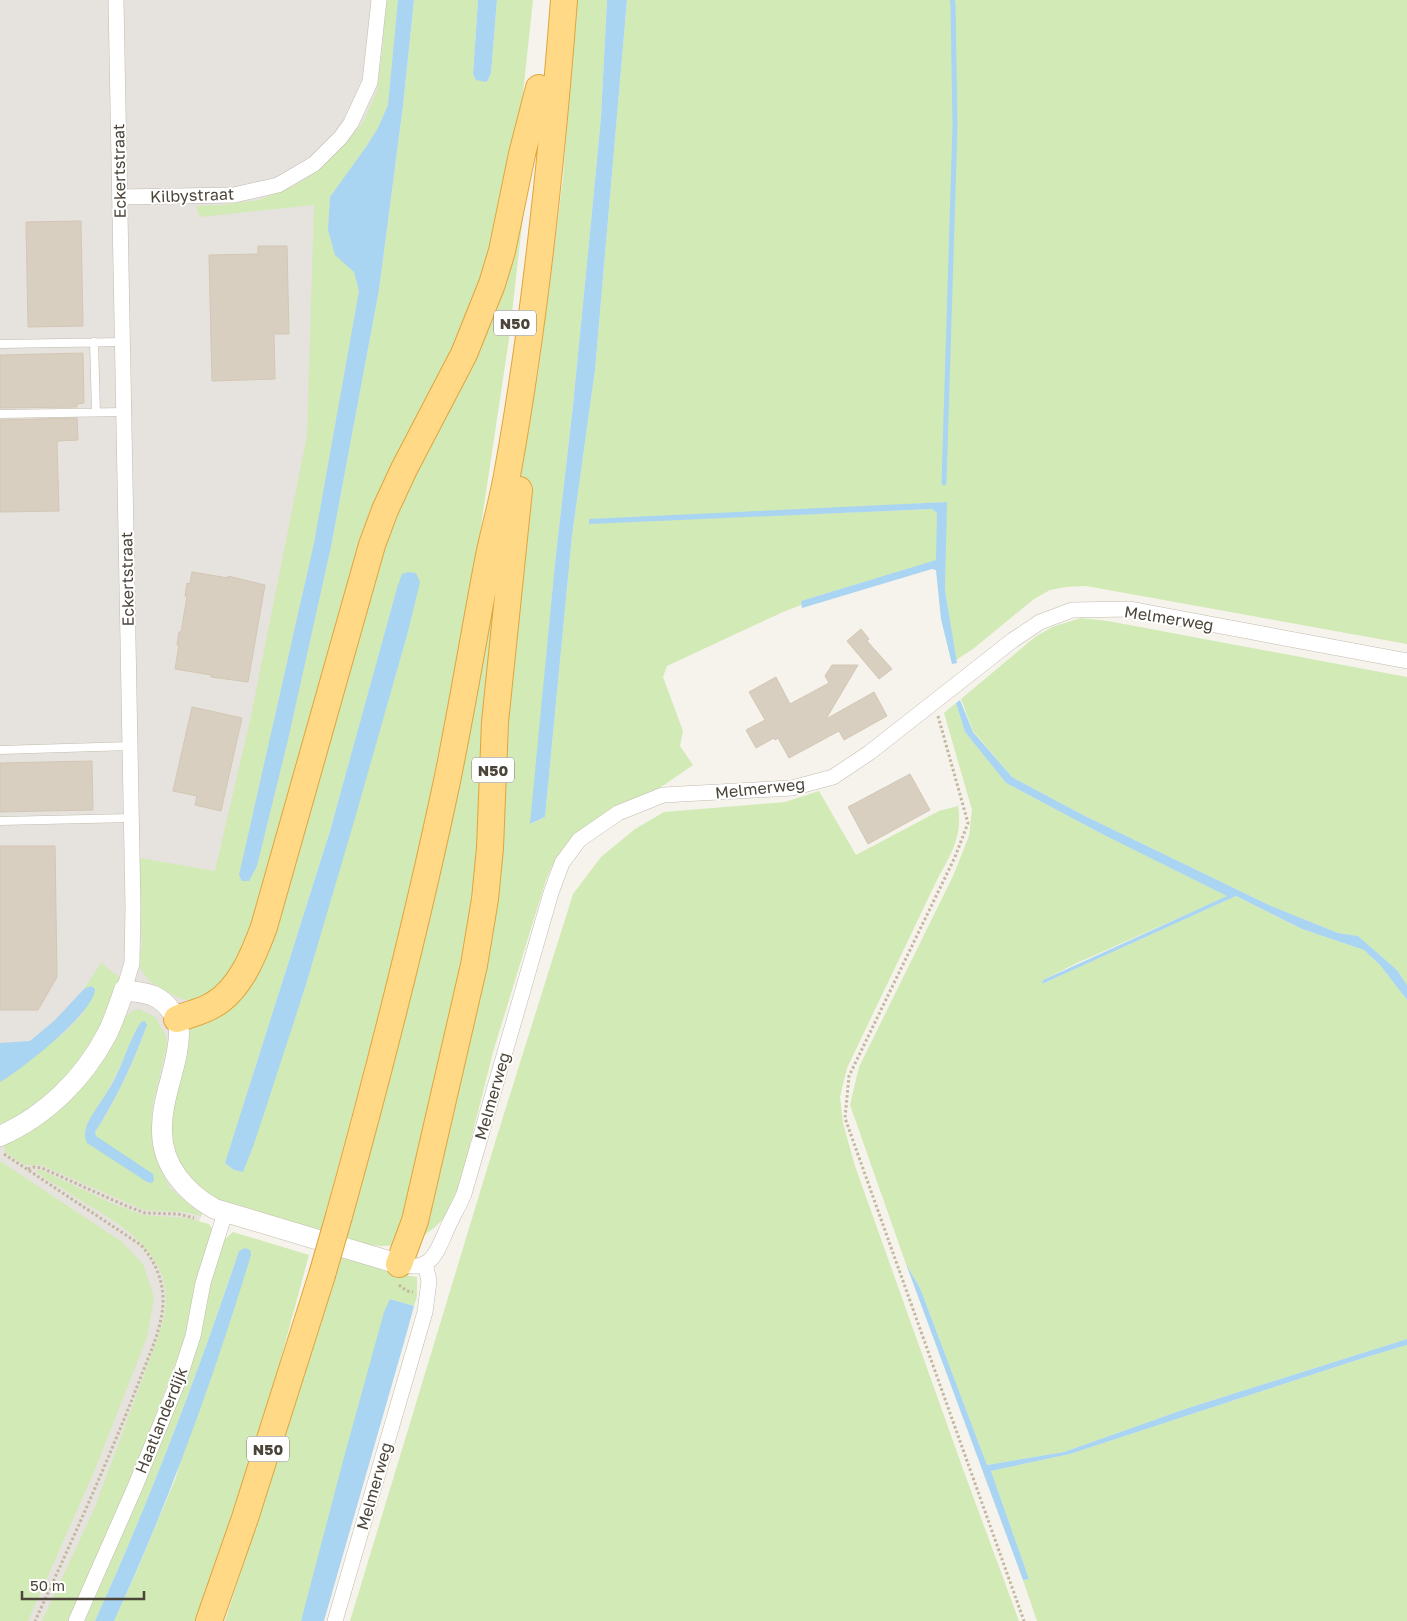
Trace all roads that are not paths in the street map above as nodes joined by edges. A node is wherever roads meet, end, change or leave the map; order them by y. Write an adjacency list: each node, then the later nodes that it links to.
1 (116, 0): 6 (street, Eckertstraat)
2 (378, 0): 6 (street, Kilbystraat)
3 (547, 0): 5 (highway, N50)
4 (564, 0): 10 (highway, N50)
5 (539, 88): 14 (highway, N50); 21 (highway, N50)
6 (120, 197): 8 (street, Eckertstraat)
7 (94, 342): 8 (lane); 9 (lane); 11 (lane)
8 (123, 342): 12 (street, Eckertstraat)
9 (0, 344)
10 (527, 356): 14 (highway, N50); 25 (highway, N50)
11 (96, 412): 12 (lane); 13 (lane)
12 (124, 412): 16 (street, Eckertstraat)
13 (0, 414)
14 (488, 557): 27 (highway, N50, bridge)
15 (1407, 661): 24 (street, Melmerweg)
16 (130, 746): 17 (lane); 18 (street, Eckertstraat)
17 (0, 750)
18 (132, 818): 19 (lane); 20 (street, Eckertstraat)
19 (0, 821)
20 (124, 990): 21 (street); 22 (street)
21 (176, 1019): 23 (street)
22 (0, 1136)
23 (225, 1213): 25 (street); 26 (street, Haatlanderdijk)
24 (425, 1263): 25 (street); 28 (street, Melmerweg)
25 (399, 1264)
26 (76, 1621)
27 (209, 1621)
28 (335, 1621)

